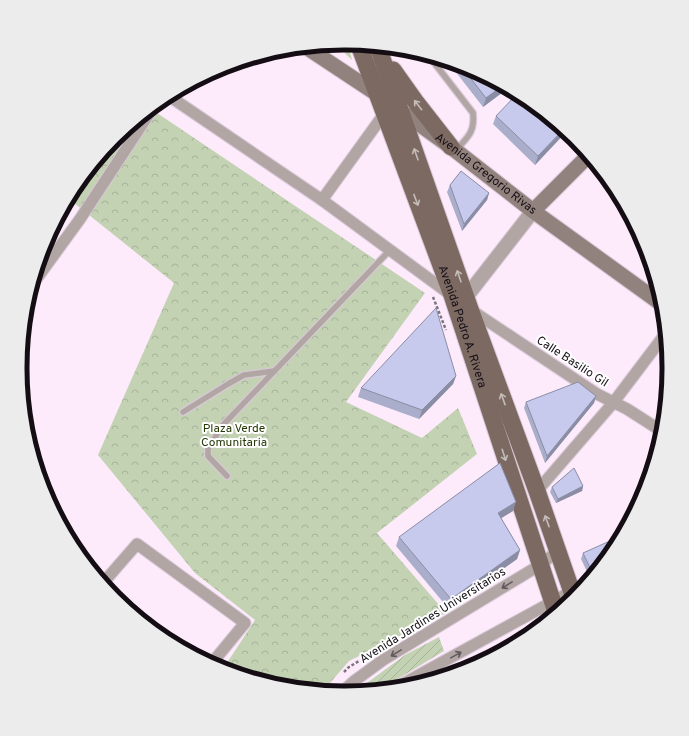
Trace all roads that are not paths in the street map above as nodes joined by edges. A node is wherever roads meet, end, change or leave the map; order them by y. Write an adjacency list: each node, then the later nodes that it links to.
1 (361, 51): 6 (main road, Avenida Pedro A. Rivera)
2 (315, 52): 6 (main road, Avenida Gregorio Rivas)
3 (380, 52): 8 (main road, Avenida Pedro A. Rivera)
4 (381, 53): 11 (main road, one-way to 4)
5 (435, 63): 11 (lane)
6 (377, 94): 8 (main road, Avenida Gregorio Rivas); 9 (main road, Avenida Pedro A. Rivera)
7 (175, 100): 13 (street, Calle Basilio Gil)
8 (402, 112): 11 (main road, Avenida Gregorio Rivas); 18 (main road, Avenida Pedro A. Rivera, one-way to 8)
9 (384, 114): 13 (street); 18 (main road, Avenida Pedro A. Rivera, one-way to 18)
10 (145, 121): 16 (street)
11 (453, 148): 14 (main road, Avenida Gregorio Rivas)
12 (584, 160): 14 (main road)
13 (322, 200): 15 (street, Calle Basilio Gil)
14 (533, 211): 17 (main road, Avenida Gregorio Rivas); 18 (street)
15 (390, 250): 18 (street, Calle Basilio Gil); 20 (lane)
16 (43, 270)
17 (654, 299)
18 (463, 301): 21 (street, Calle Basilio Gil); 25 (main road, Avenida Pedro A. Rivera, one-way to 18); 27 (main road, Avenida Pedro A. Rivera, one-way to 27)
19 (660, 340): 21 (street)
20 (275, 371): 22 (lane); 24 (lane)
21 (612, 403): 23 (street, Calle Basilio Gil); 25 (street)
22 (183, 412)
23 (656, 428)
24 (227, 476)
25 (537, 491): 26 (main road, Avenida Pedro A. Rivera, one-way to 25)
26 (558, 551): 27 (street, Avenida Jardines Universitarios); 29 (main road, Avenida Pedro A. Rivera)
27 (540, 565): 30 (main road, Avenida Pedro A. Rivera); 33 (street, Avenida Jardines Universitarios, one-way to 33)
28 (107, 578): 31 (street)
29 (572, 590)
30 (554, 607): 32 (street, one-way to 30)
31 (216, 658)
32 (417, 677)
33 (349, 686)

